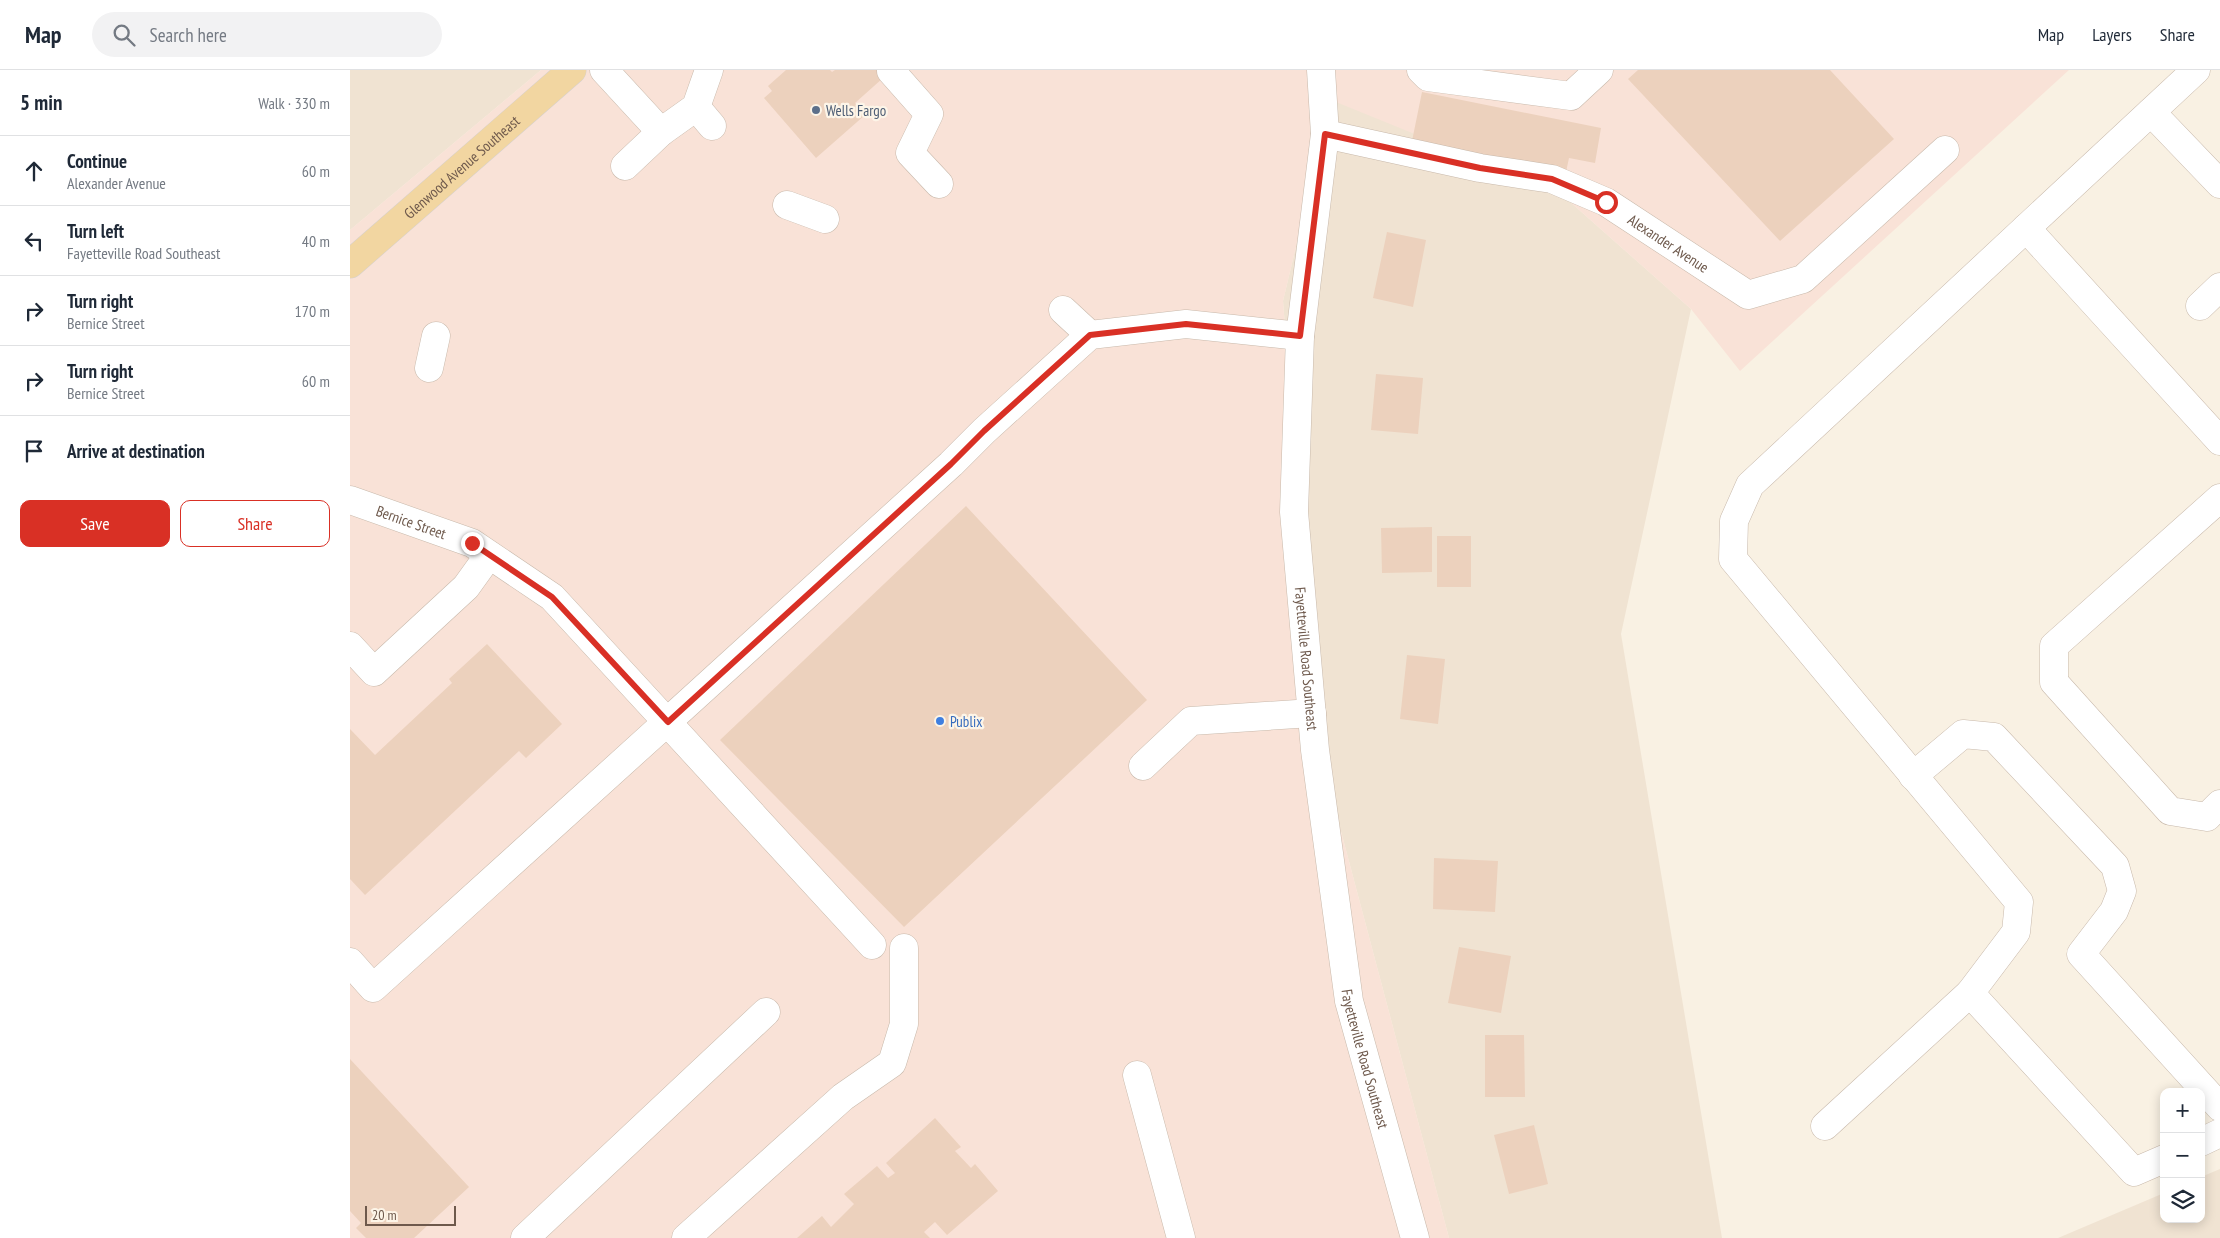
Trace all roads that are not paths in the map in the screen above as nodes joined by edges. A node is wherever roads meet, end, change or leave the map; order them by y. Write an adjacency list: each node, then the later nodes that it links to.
1 (572, 70): 19 (main road, Glenwood Avenue Southeast)
2 (604, 70): 10 (street)
3 (708, 70): 10 (street)
4 (1320, 70): 11 (street, Fayetteville Road Southeast)
5 (1421, 70): 6 (street)
6 (1599, 70)
7 (2196, 70): 9 (street)
8 (891, 71): 14 (street)
9 (2151, 112): 15 (street); 18 (street)
10 (661, 132): 13 (street)
11 (1325, 134): 12 (street, Alexander Avenue); 25 (street, Fayetteville Road Southeast)
12 (1945, 150)
13 (625, 166)
14 (938, 184)
15 (2220, 184)
16 (787, 205): 17 (street)
17 (825, 219)
18 (2026, 228): 27 (street); 35 (street)
19 (350, 264)
20 (2220, 287): 21 (street)
21 (2200, 306)
22 (1063, 310): 23 (street)
23 (1090, 335): 25 (street); 33 (street)
24 (436, 336): 26 (street)
25 (1300, 336): 32 (street, Fayetteville Road Southeast)
26 (429, 368)
27 (2220, 441)
28 (2220, 498): 36 (street)
29 (350, 500): 30 (street, Bernice Street)
30 (489, 555): 31 (street); 33 (street, Bernice Street)
31 (350, 646)
32 (1312, 713): 34 (street); 51 (street, Fayetteville Road Southeast)
33 (668, 722): 37 (street, Bernice Street); 39 (street)
34 (1143, 766)
35 (1913, 776): 40 (street); 43 (street)
36 (2220, 804)
37 (872, 945)
38 (904, 948): 49 (street)
39 (350, 962)
40 (1970, 993): 44 (street); 47 (street)
41 (766, 1012): 48 (street)
42 (1137, 1075): 50 (street)
43 (2220, 1107)
44 (1825, 1126)
45 (2220, 1133): 46 (street)
46 (2205, 1140)
47 (2160, 1161)
48 (524, 1238)
49 (686, 1238)
50 (1181, 1238)
51 (1415, 1238)

